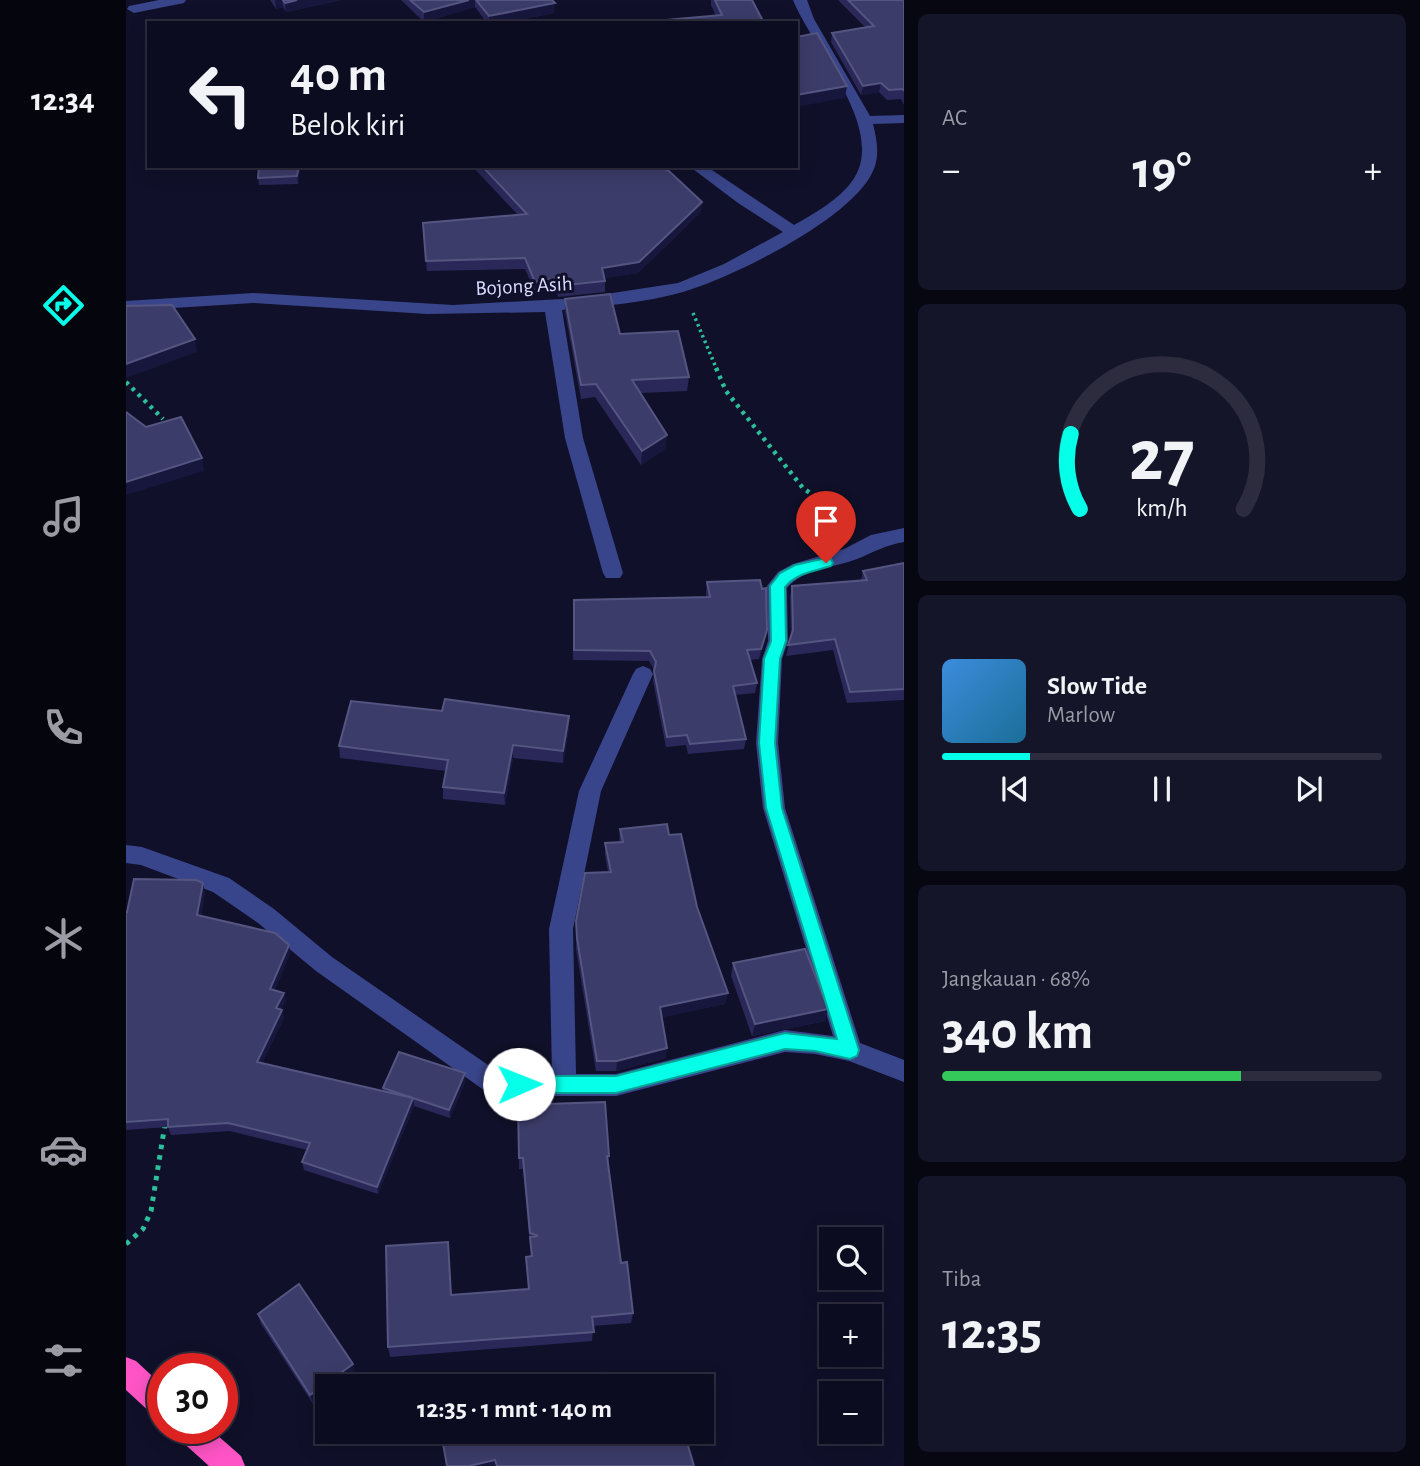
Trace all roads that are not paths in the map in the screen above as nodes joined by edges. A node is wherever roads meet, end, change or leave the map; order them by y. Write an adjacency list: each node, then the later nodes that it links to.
1 (179, 0): 3 (street)
2 (800, 0): 6 (street, Bojong Asih)
3 (134, 5): 4 (street)
4 (128, 27)
5 (904, 119): 6 (street)
6 (865, 120): 8 (street, Bojong Asih)
7 (699, 168): 8 (street)
8 (794, 232): 10 (street, Bojong Asih)
9 (126, 306): 10 (street, Bojong Asih)
10 (552, 308): 12 (street)
11 (904, 535): 15 (street)
12 (613, 573)
13 (643, 674): 17 (street)
14 (126, 854): 17 (street)
15 (850, 1050): 16 (street); 17 (street)
16 (904, 1071)
17 (564, 1084)
18 (126, 1371): 19 (highway)
19 (147, 1390)
20 (206, 1444): 21 (highway)
21 (231, 1466)

